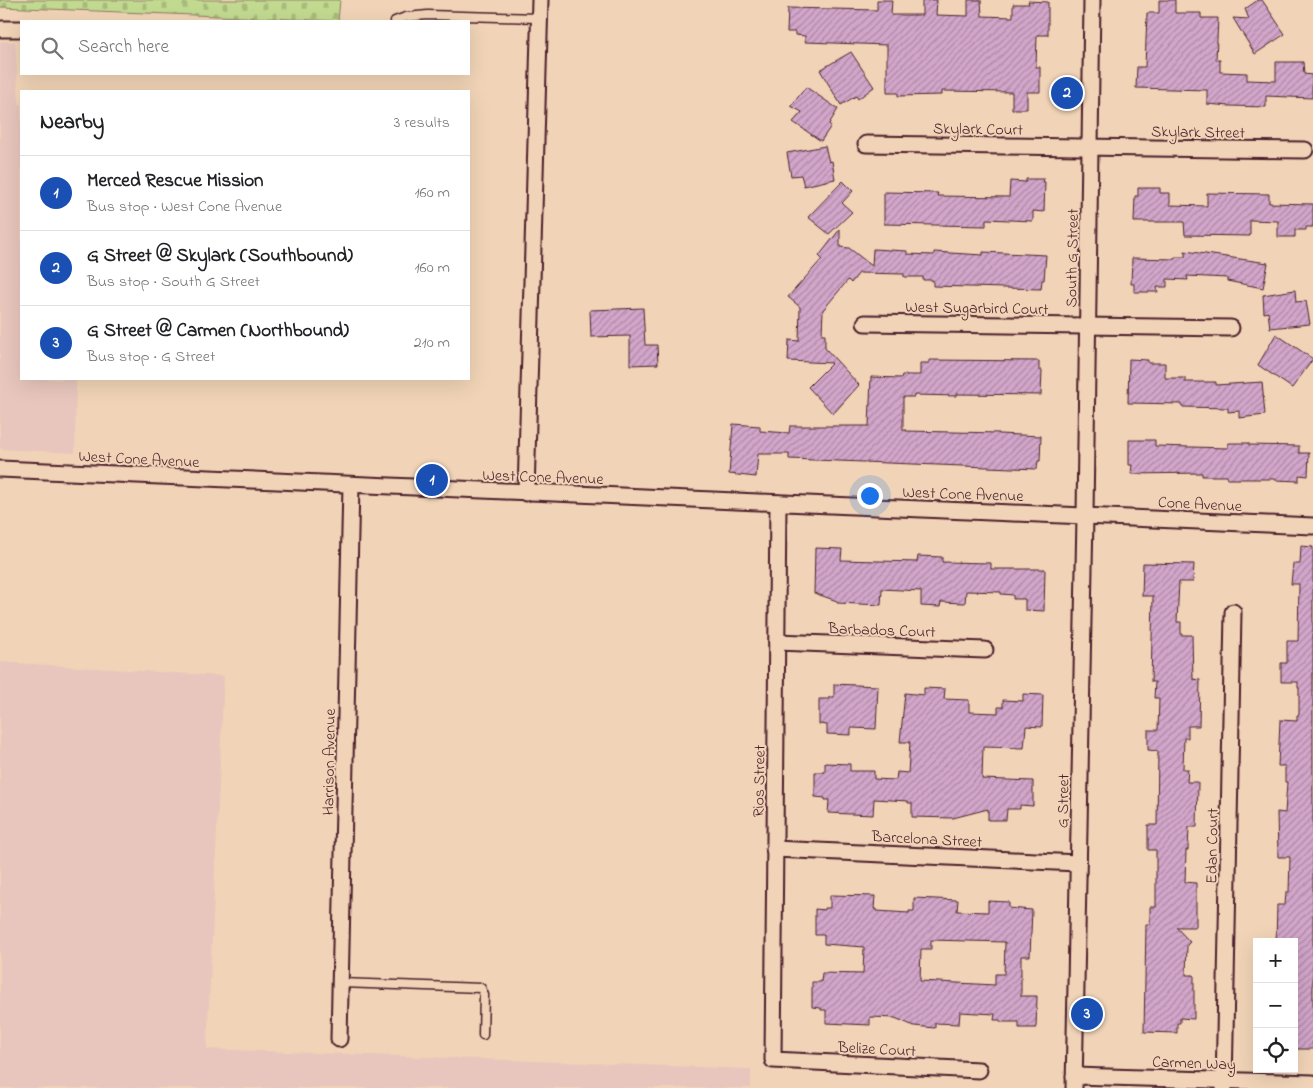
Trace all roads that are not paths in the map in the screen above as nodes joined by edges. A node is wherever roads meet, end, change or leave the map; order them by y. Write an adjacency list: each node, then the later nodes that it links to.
1 (540, 0): 3 (street)
2 (1092, 0): 8 (street, South G Street)
3 (539, 18): 4 (lane); 15 (street)
4 (398, 20)
5 (0, 29): 6 (street)
6 (20, 29)
7 (866, 144): 8 (street, Skylark Court)
8 (1090, 147): 9 (street, Skylark Street); 11 (street, South G Street)
9 (1305, 150)
10 (865, 323): 11 (street, West Sugarbird Court)
11 (1088, 326): 12 (street, West Sugarbird Court); 17 (street, South G Street)
12 (1231, 328)
13 (0, 469): 14 (street, West Cone Avenue)
14 (351, 485): 15 (street, West Cone Avenue); 24 (street, Harrison Avenue)
15 (526, 492): 16 (street, West Cone Avenue)
16 (778, 503): 17 (street, West Cone Avenue); 20 (street, Rios Street)
17 (1085, 516): 18 (street, Cone Avenue); 23 (street, G Street)
18 (1313, 526)
19 (1233, 612): 31 (street, Edan Court)
20 (777, 642): 21 (street, Barbados Court); 22 (street, Rios Street)
21 (985, 650)
22 (774, 849): 23 (street, Barcelona Street); 27 (street, Rios Street)
23 (1078, 863): 29 (street, G Street)
24 (341, 983): 25 (lane); 26 (street, Harrison Avenue)
25 (483, 1035)
26 (340, 1039)
27 (773, 1060): 28 (street, Belize Court)
28 (978, 1070)
29 (1074, 1082): 31 (street, Carmen Way)
30 (1313, 1083): 31 (street, Carmen Way)
31 (1224, 1084)

